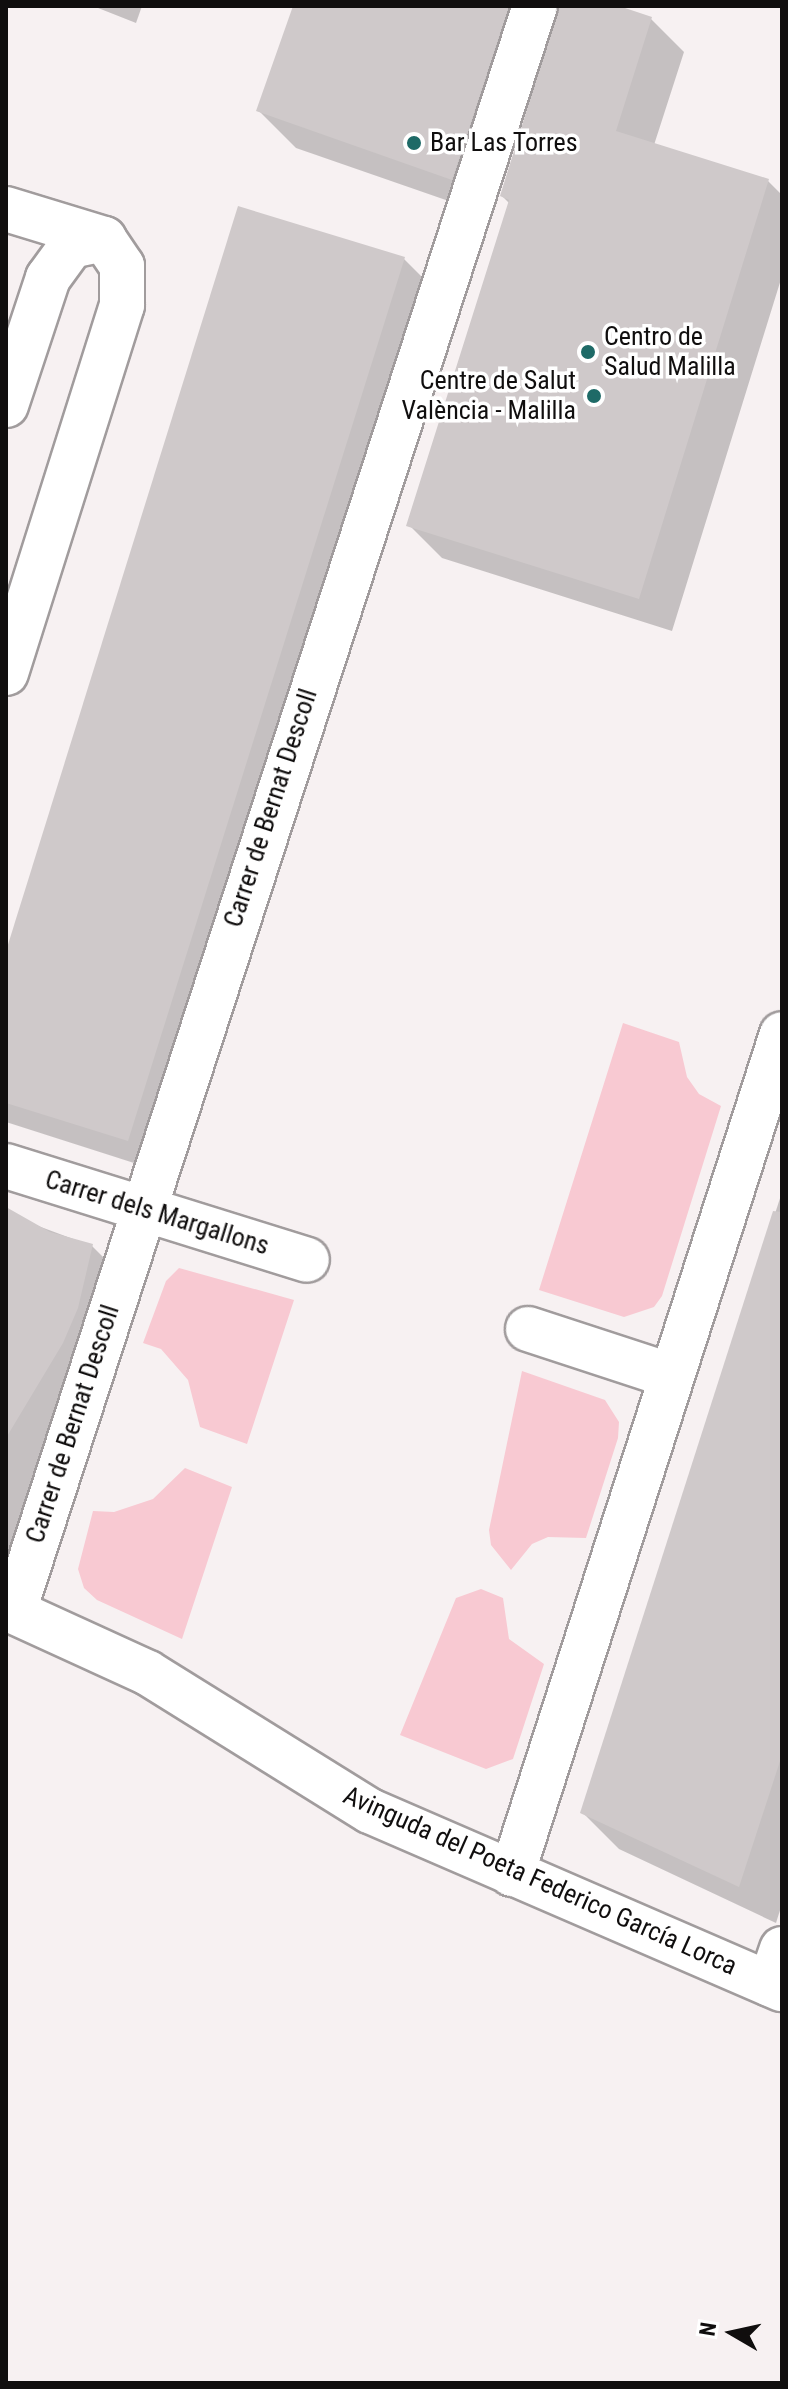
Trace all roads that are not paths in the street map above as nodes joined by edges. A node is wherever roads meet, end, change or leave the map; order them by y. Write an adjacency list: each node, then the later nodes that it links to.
1 (535, 6): 8 (street, Carrer de Bernat Descoll)
2 (6, 209): 3 (street)
3 (104, 239): 4 (street); 5 (street)
4 (6, 405)
5 (6, 673)
6 (780, 1045): 11 (street)
7 (6, 1166): 8 (street, Carrer dels Margallons)
8 (141, 1207): 9 (street, Carrer dels Margallons); 12 (street, Carrer de Bernat Descoll)
9 (307, 1260)
10 (528, 1329): 11 (street)
11 (672, 1376): 13 (street)
12 (10, 1609): 13 (street, Avinguda del Poeta Federico García Lorca)
13 (512, 1874): 14 (street, Avinguda del Poeta Federico García Lorca)
14 (778, 1974)

